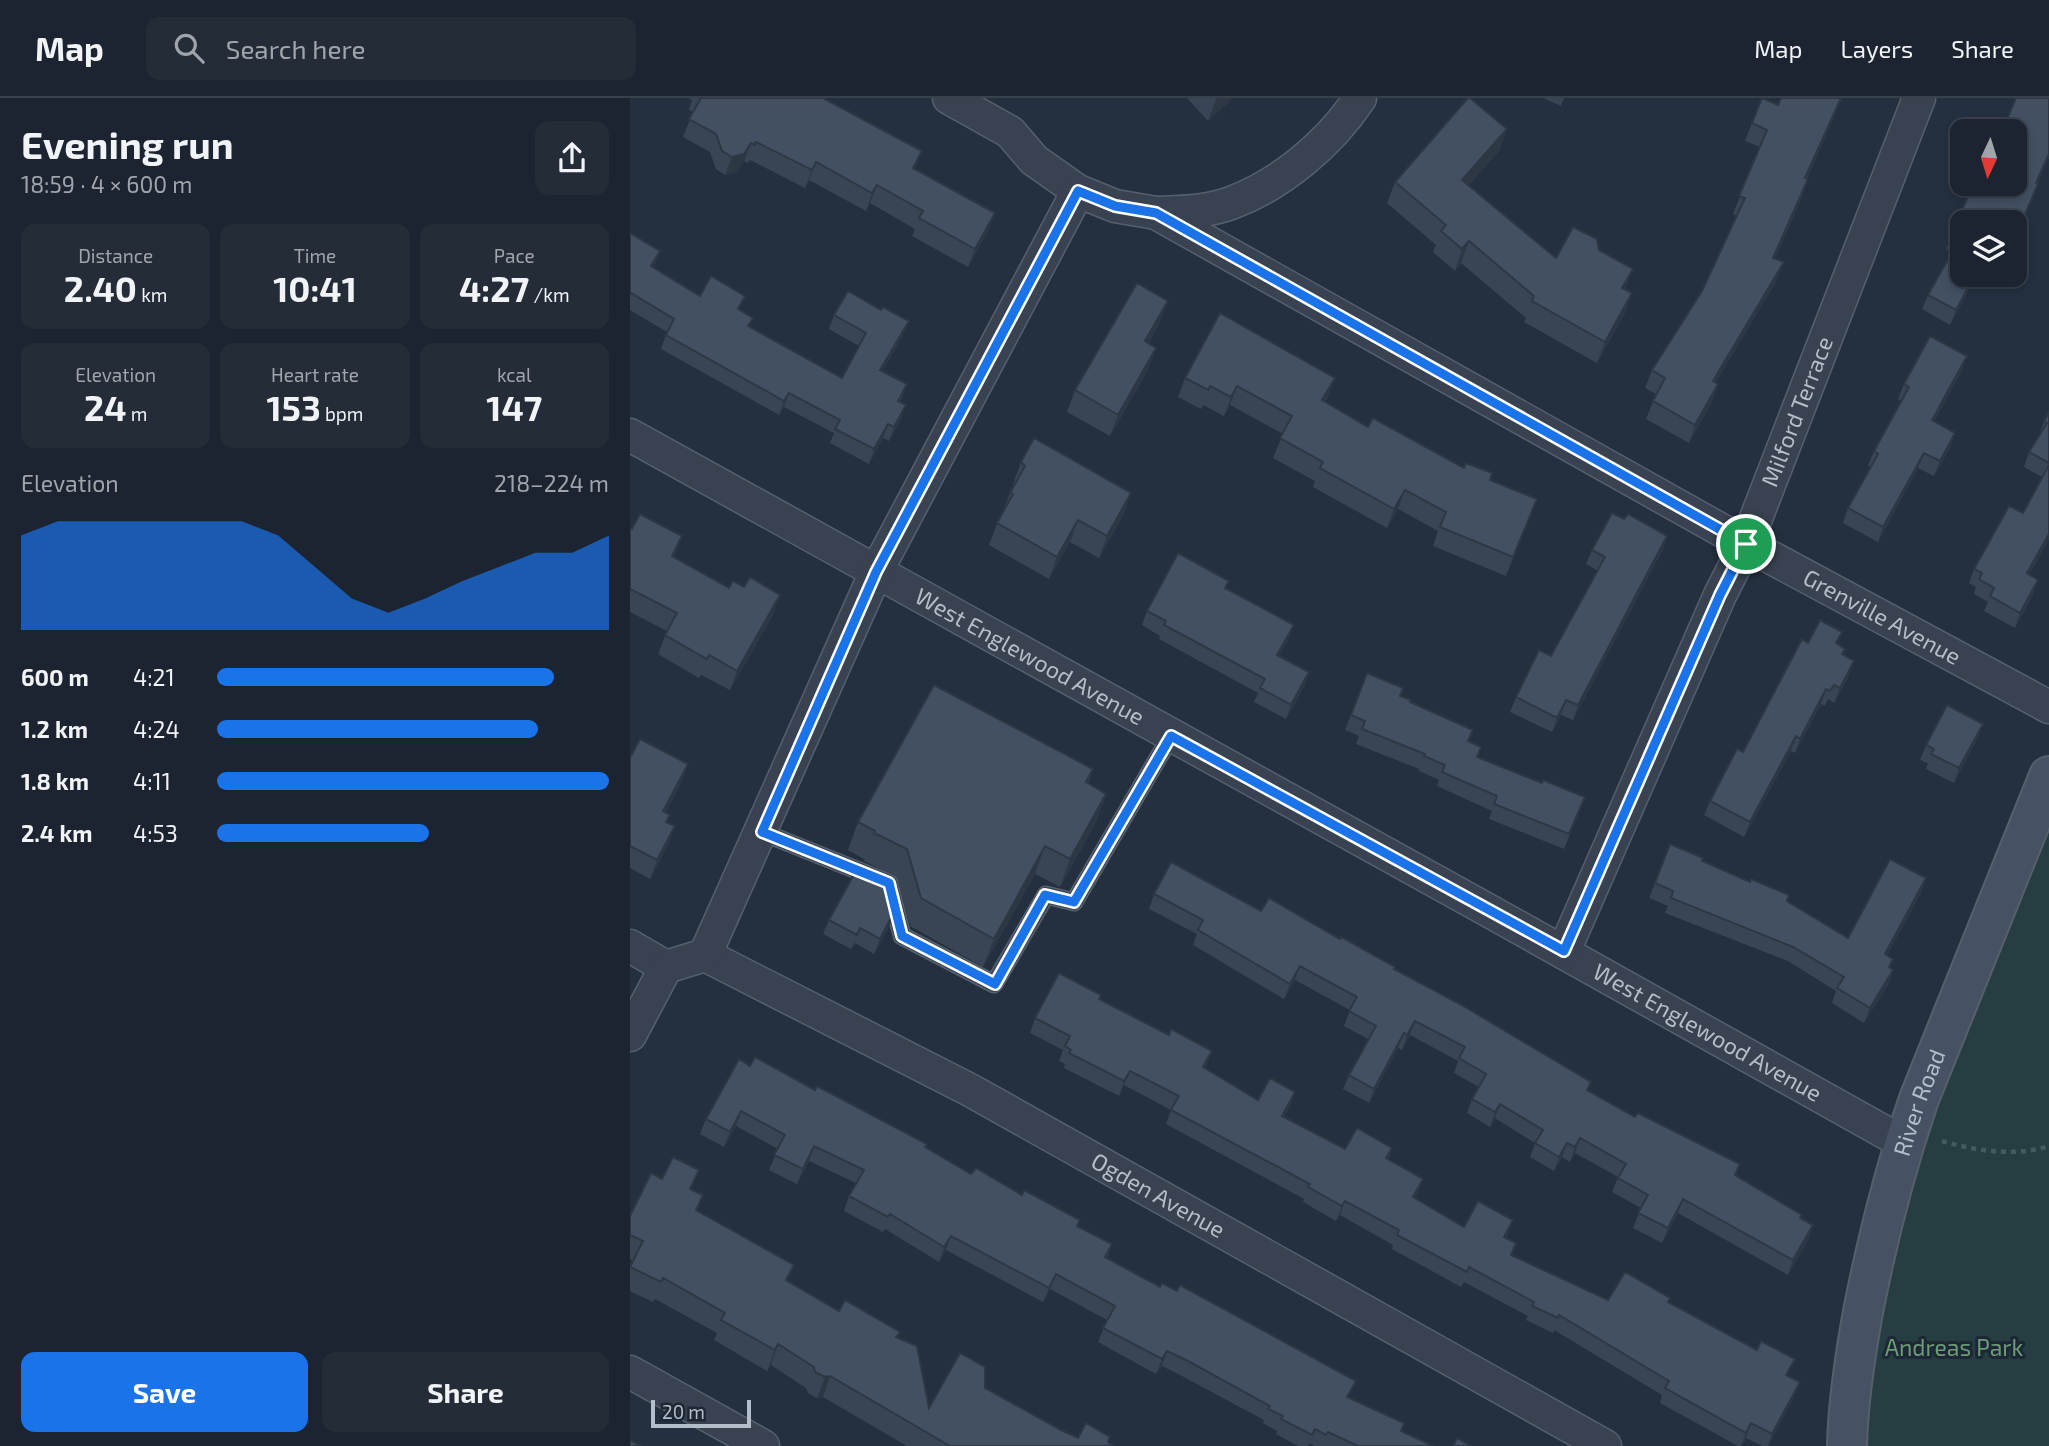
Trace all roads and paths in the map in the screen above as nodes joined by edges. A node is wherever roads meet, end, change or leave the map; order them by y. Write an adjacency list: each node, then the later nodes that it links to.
1 (949, 98): 5 (street, Grenville Avenue)
2 (991, 98): 5 (street)
3 (1360, 98): 7 (street)
4 (1919, 98): 9 (street, Milford Terrace)
5 (1010, 132): 6 (street, Grenville Avenue)
6 (1078, 191): 7 (street, Grenville Avenue); 10 (street)
7 (1156, 213): 9 (street, Grenville Avenue)
8 (630, 435): 10 (street, West Englewood Avenue)
9 (1746, 544): 11 (street, Grenville Avenue); 16 (street, Milford Terrace)
10 (876, 572): 12 (street, West Englewood Avenue); 14 (street)
11 (2049, 707)
12 (1171, 736): 14 (lane); 16 (street, West Englewood Avenue)
13 (2049, 776): 20 (main road, River Road)
14 (762, 832): 17 (street)
15 (630, 946): 18 (street)
16 (1564, 951): 20 (street, West Englewood Avenue)
17 (705, 955): 18 (street); 24 (street, Ogden Avenue)
18 (666, 967): 19 (street)
19 (630, 1035)
20 (1906, 1138): 21 (path); 25 (main road, River Road)
21 (2049, 1146)
22 (630, 1372): 23 (street)
23 (763, 1446)
24 (1605, 1446)
25 (1847, 1446)

